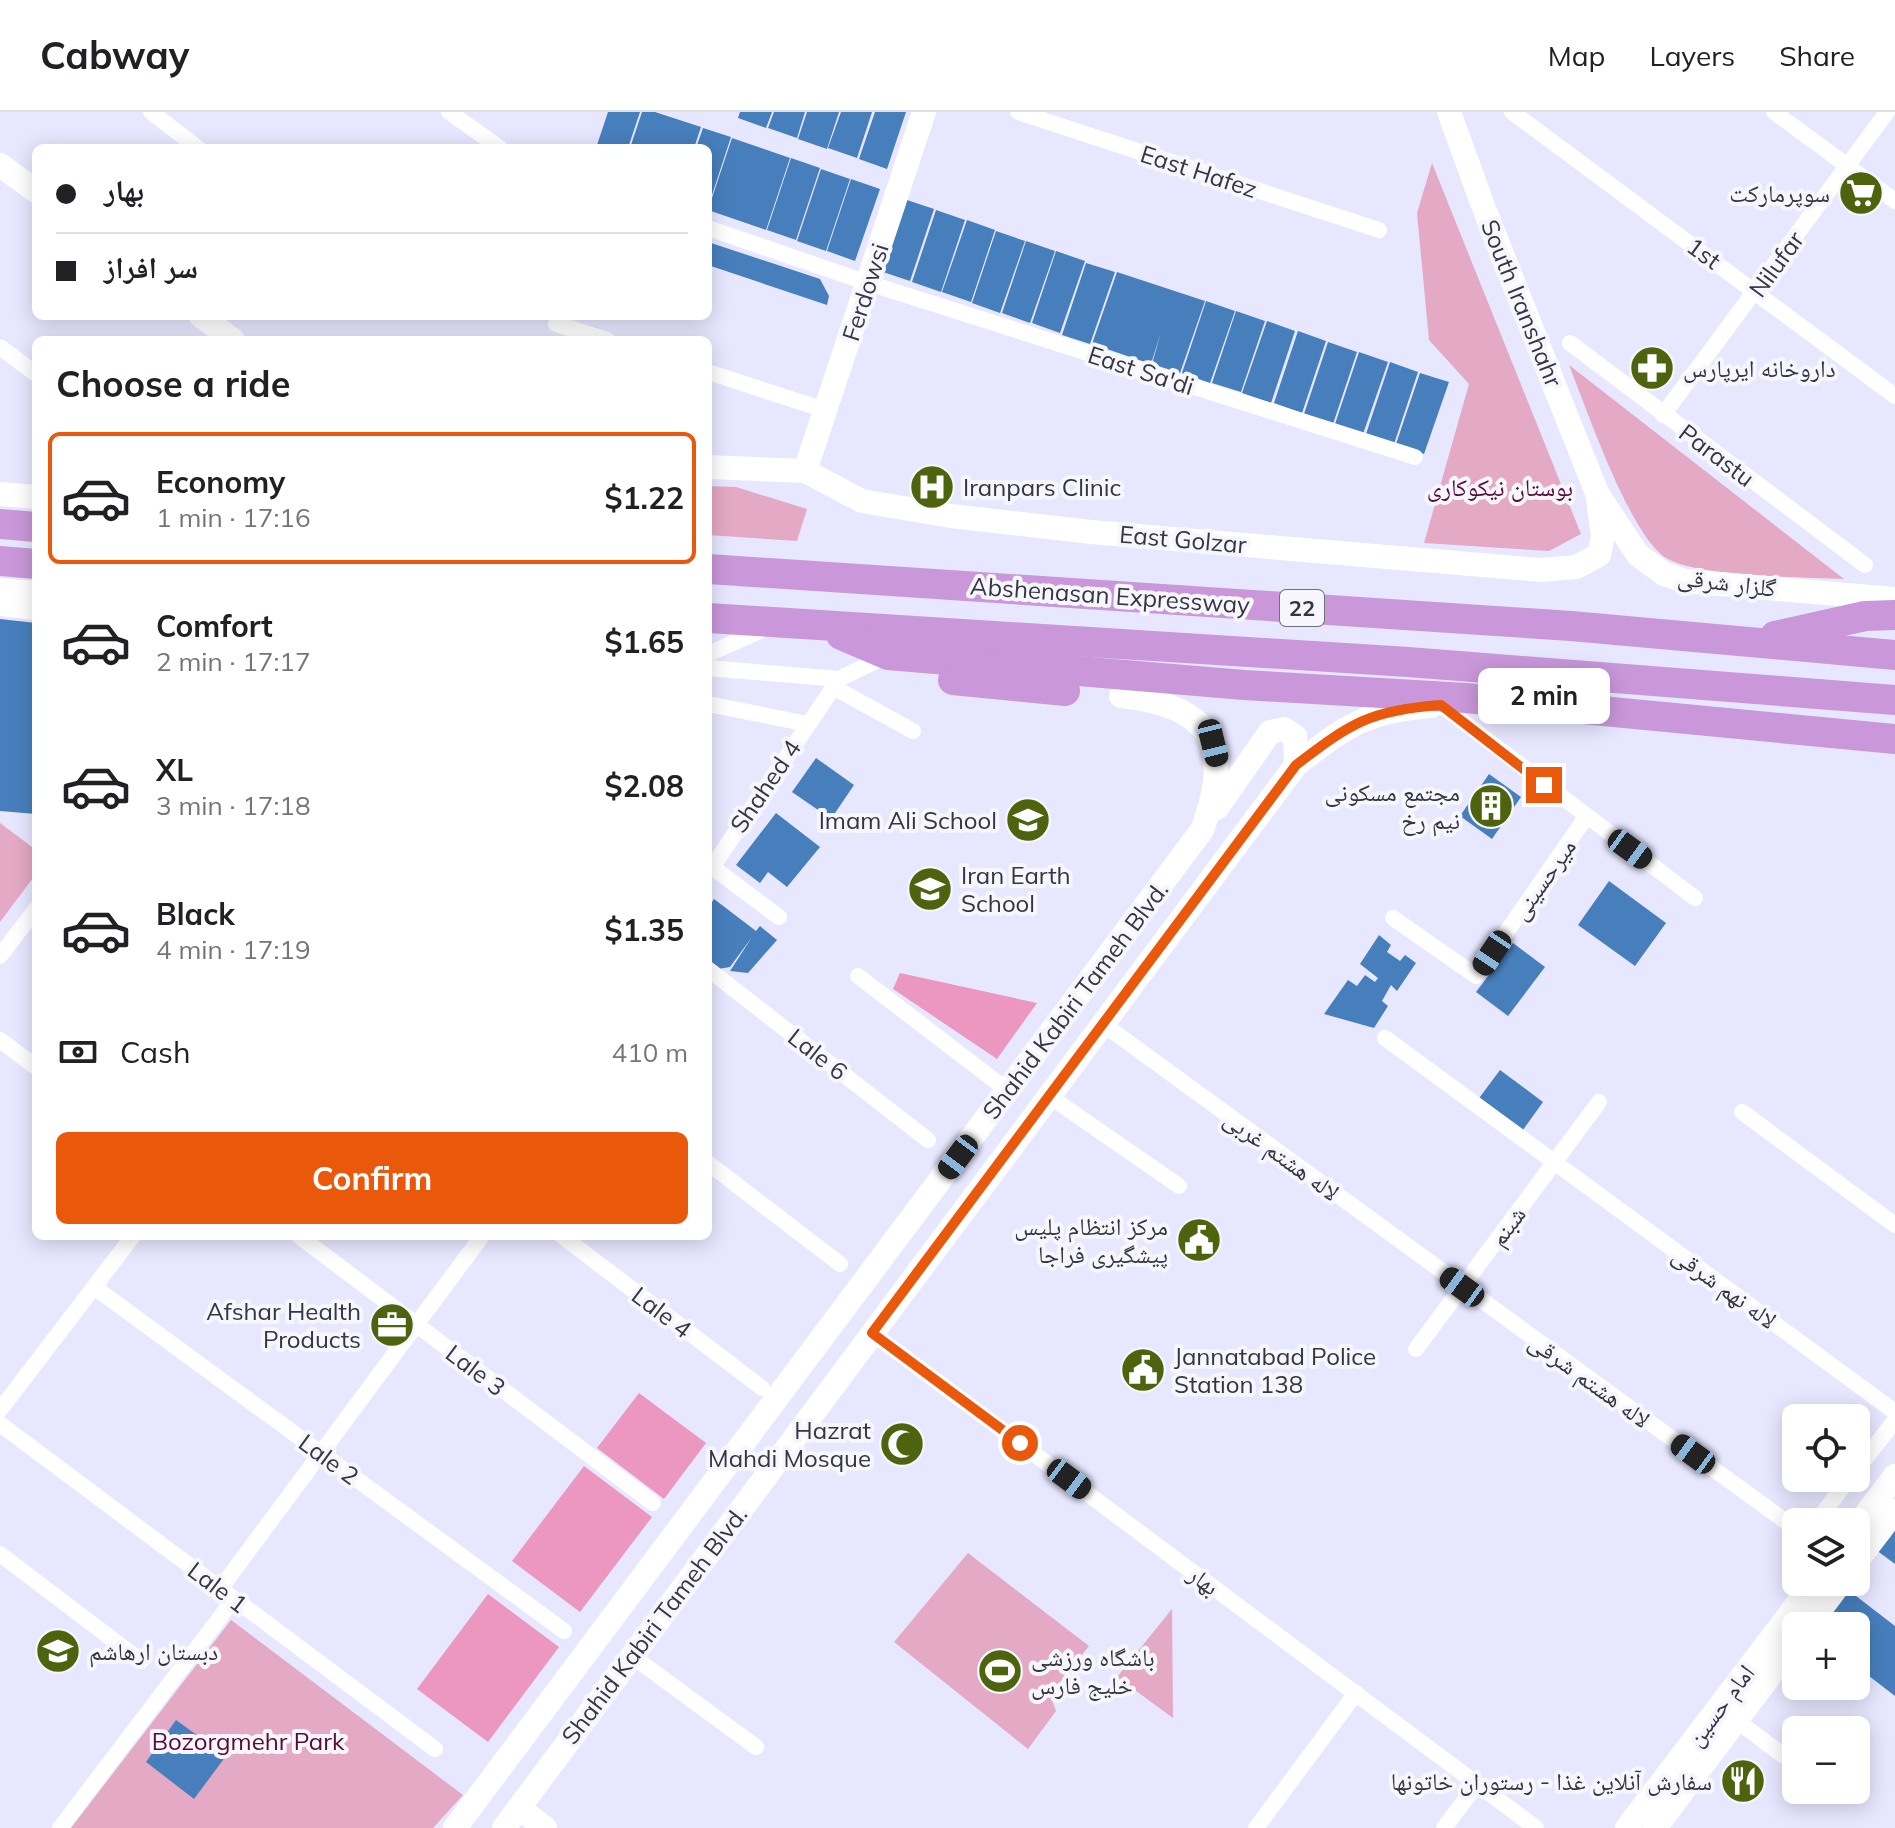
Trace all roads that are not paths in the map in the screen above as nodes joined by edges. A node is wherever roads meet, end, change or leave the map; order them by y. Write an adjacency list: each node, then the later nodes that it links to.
1 (151, 112): 9 (street)
2 (449, 112): 10 (street)
3 (924, 112): 17 (main road, Ferdowsi)
4 (1018, 112): 16 (street, East Hafez)
5 (1449, 112): 33 (main road, South Iranshahr)
6 (1512, 112): 18 (street, 1st)
7 (1774, 112): 12 (street)
8 (1887, 112): 12 (street, Nilufar)
9 (193, 144)
10 (494, 144)
11 (0, 165): 13 (main road)
12 (1847, 165): 14 (street); 18 (street, Nilufar)
13 (32, 188)
14 (1895, 201)
15 (712, 229): 17 (street, East Sa'di)
16 (1379, 230)
17 (868, 283): 28 (main road, Ferdowsi); 30 (street, East Sa'di)
18 (1757, 292): 27 (street, 1st); 29 (street, Nilufar)
19 (206, 320): 21 (main road)
20 (556, 324): 22 (street)
21 (228, 336)
22 (594, 336)
23 (1570, 343): 29 (street, Parastu)
24 (0, 347): 25 (street)
25 (32, 371)
26 (712, 373): 28 (street)
27 (1895, 396)
28 (825, 410): 32 (main road, Ferdowsi)
29 (1663, 415): 40 (street, Parastu)
30 (1415, 457)
31 (712, 467): 32 (main road, East Golzar)
32 (805, 471): 33 (main road, East Golzar)
33 (1597, 493): 44 (main road, گلزار شرقی)
34 (0, 494): 35 (main road)
35 (32, 497)
36 (0, 524): 37 (highway)
37 (32, 527)
38 (0, 561): 39 (highway)
39 (32, 564)
40 (1865, 565)
41 (712, 569): 52 (highway, Abshenasan Expressway / 22)
42 (0, 590): 43 (main road)
43 (32, 593)
44 (1895, 599)
45 (0, 608): 46 (street)
46 (32, 612)
47 (1895, 615): 52 (highway)
48 (712, 618): 49 (highway, Abshenasan Expressway / 22)
49 (776, 623): 50 (highway, Abshenasan Expressway / 22); 53 (street)
50 (821, 626): 51 (highway, Abshenasan Expressway / 22); 54 (highway)
51 (934, 633): 54 (street); 59 (highway, Abshenasan Expressway / 22)
52 (1747, 642): 55 (highway, Abshenasan Expressway / 22)
53 (712, 652)
54 (888, 655): 57 (street); 58 (highway); 60 (highway)
55 (1895, 655)
56 (712, 668): 57 (street)
57 (836, 683): 62 (street, Shahed 4); 63 (street)
58 (1121, 696): 67 (main road, Shahid Kabiri Tameh Blvd.)
59 (1895, 700)
60 (1453, 702): 64 (highway); 65 (main road, Shahid Kabiri Tameh Blvd.); 66 (street)
61 (712, 705): 62 (street)
62 (808, 724): 70 (street, Shahed 4)
63 (913, 731)
64 (1895, 739)
65 (1296, 765): 67 (main road); 75 (main road, Shahid Kabiri Tameh Blvd.)
66 (1586, 817): 68 (street); 71 (street, میرحسینی)
67 (1202, 830): 79 (main road, Shahid Kabiri Tameh Blvd.)
68 (1695, 898)
69 (32, 914): 72 (street)
70 (779, 917)
71 (1393, 918)
72 (0, 956)
73 (712, 972): 83 (street, Lale 6)
74 (858, 976): 79 (street)
75 (1103, 1024): 80 (main road, Shahid Kabiri Tameh Blvd.); 94 (street, لاله هشتم غربی)
76 (1385, 1038): 84 (street, لاله نهم شرقی)
77 (0, 1040): 78 (street)
78 (32, 1064)
79 (1007, 1090): 121 (main road, Shahid Kabiri Tameh Blvd.)
80 (1049, 1096): 86 (street); 96 (main road, Shahid Kabiri Tameh Blvd.)
81 (1599, 1102): 84 (street, شبنم)
82 (1742, 1112): 87 (street)
83 (928, 1140)
84 (1555, 1162): 94 (street, شبنم); 100 (street, لاله نهم شرقی)
85 (712, 1166): 92 (street)
86 (1179, 1186)
87 (1895, 1225)
88 (130, 1240): 93 (street)
89 (304, 1240): 95 (street, Lale 3)
90 (479, 1240): 95 (street)
91 (567, 1240): 98 (street, Lale 4)
92 (840, 1264)
93 (94, 1287): 99 (street); 103 (street, Lale 2)
94 (1462, 1287): 97 (street, شبنم); 111 (street, لاله هشتم شرقی)
95 (417, 1325): 103 (street); 107 (street, Lale 3)
96 (872, 1333): 117 (main road, Shahid Kabiri Tameh Blvd.); 120 (street, بهار)
97 (1416, 1349)
98 (762, 1388)
99 (0, 1410)
100 (1895, 1412)
101 (1895, 1420): 104 (street)
102 (0, 1424): 114 (street, Lale 1)
103 (321, 1453): 114 (street); 116 (street, Lale 2)
104 (1870, 1453)
105 (1895, 1476): 109 (main road)
106 (1839, 1492): 108 (street)
107 (653, 1503)
108 (1827, 1508)
109 (1870, 1509)
110 (1895, 1511): 112 (main road)
111 (1782, 1519)
112 (1870, 1544)
113 (0, 1554): 119 (street)
114 (227, 1594): 125 (street, Lale 1); 130 (street)
115 (1805, 1596): 122 (main road, امام حسین)
116 (564, 1631)
117 (632, 1656): 123 (main road, Shahid Kabiri Tameh Blvd.); 124 (street)
118 (1782, 1656): 122 (main road, امام حسین)
119 (141, 1661)
120 (1356, 1693): 127 (street, بهار); 129 (street)
121 (543, 1713): 123 (main road); 131 (main road, Shahid Kabiri Tameh Blvd.)
122 (1727, 1714): 126 (street); 136 (main road, امام حسین); 137 (main road, امام حسین)
123 (572, 1733): 128 (main road, Shahid Kabiri Tameh Blvd.)
124 (756, 1747)
125 (435, 1749)
126 (1782, 1755)
127 (1477, 1784): 134 (street); 135 (street, بهار)
128 (519, 1808): 132 (main road, Shahid Kabiri Tameh Blvd.); 133 (main road)
129 (1262, 1826)
130 (60, 1828)
131 (455, 1828)
132 (504, 1828)
133 (545, 1828)
134 (1444, 1828)
135 (1536, 1828)
136 (1627, 1828)
137 (1655, 1828)

